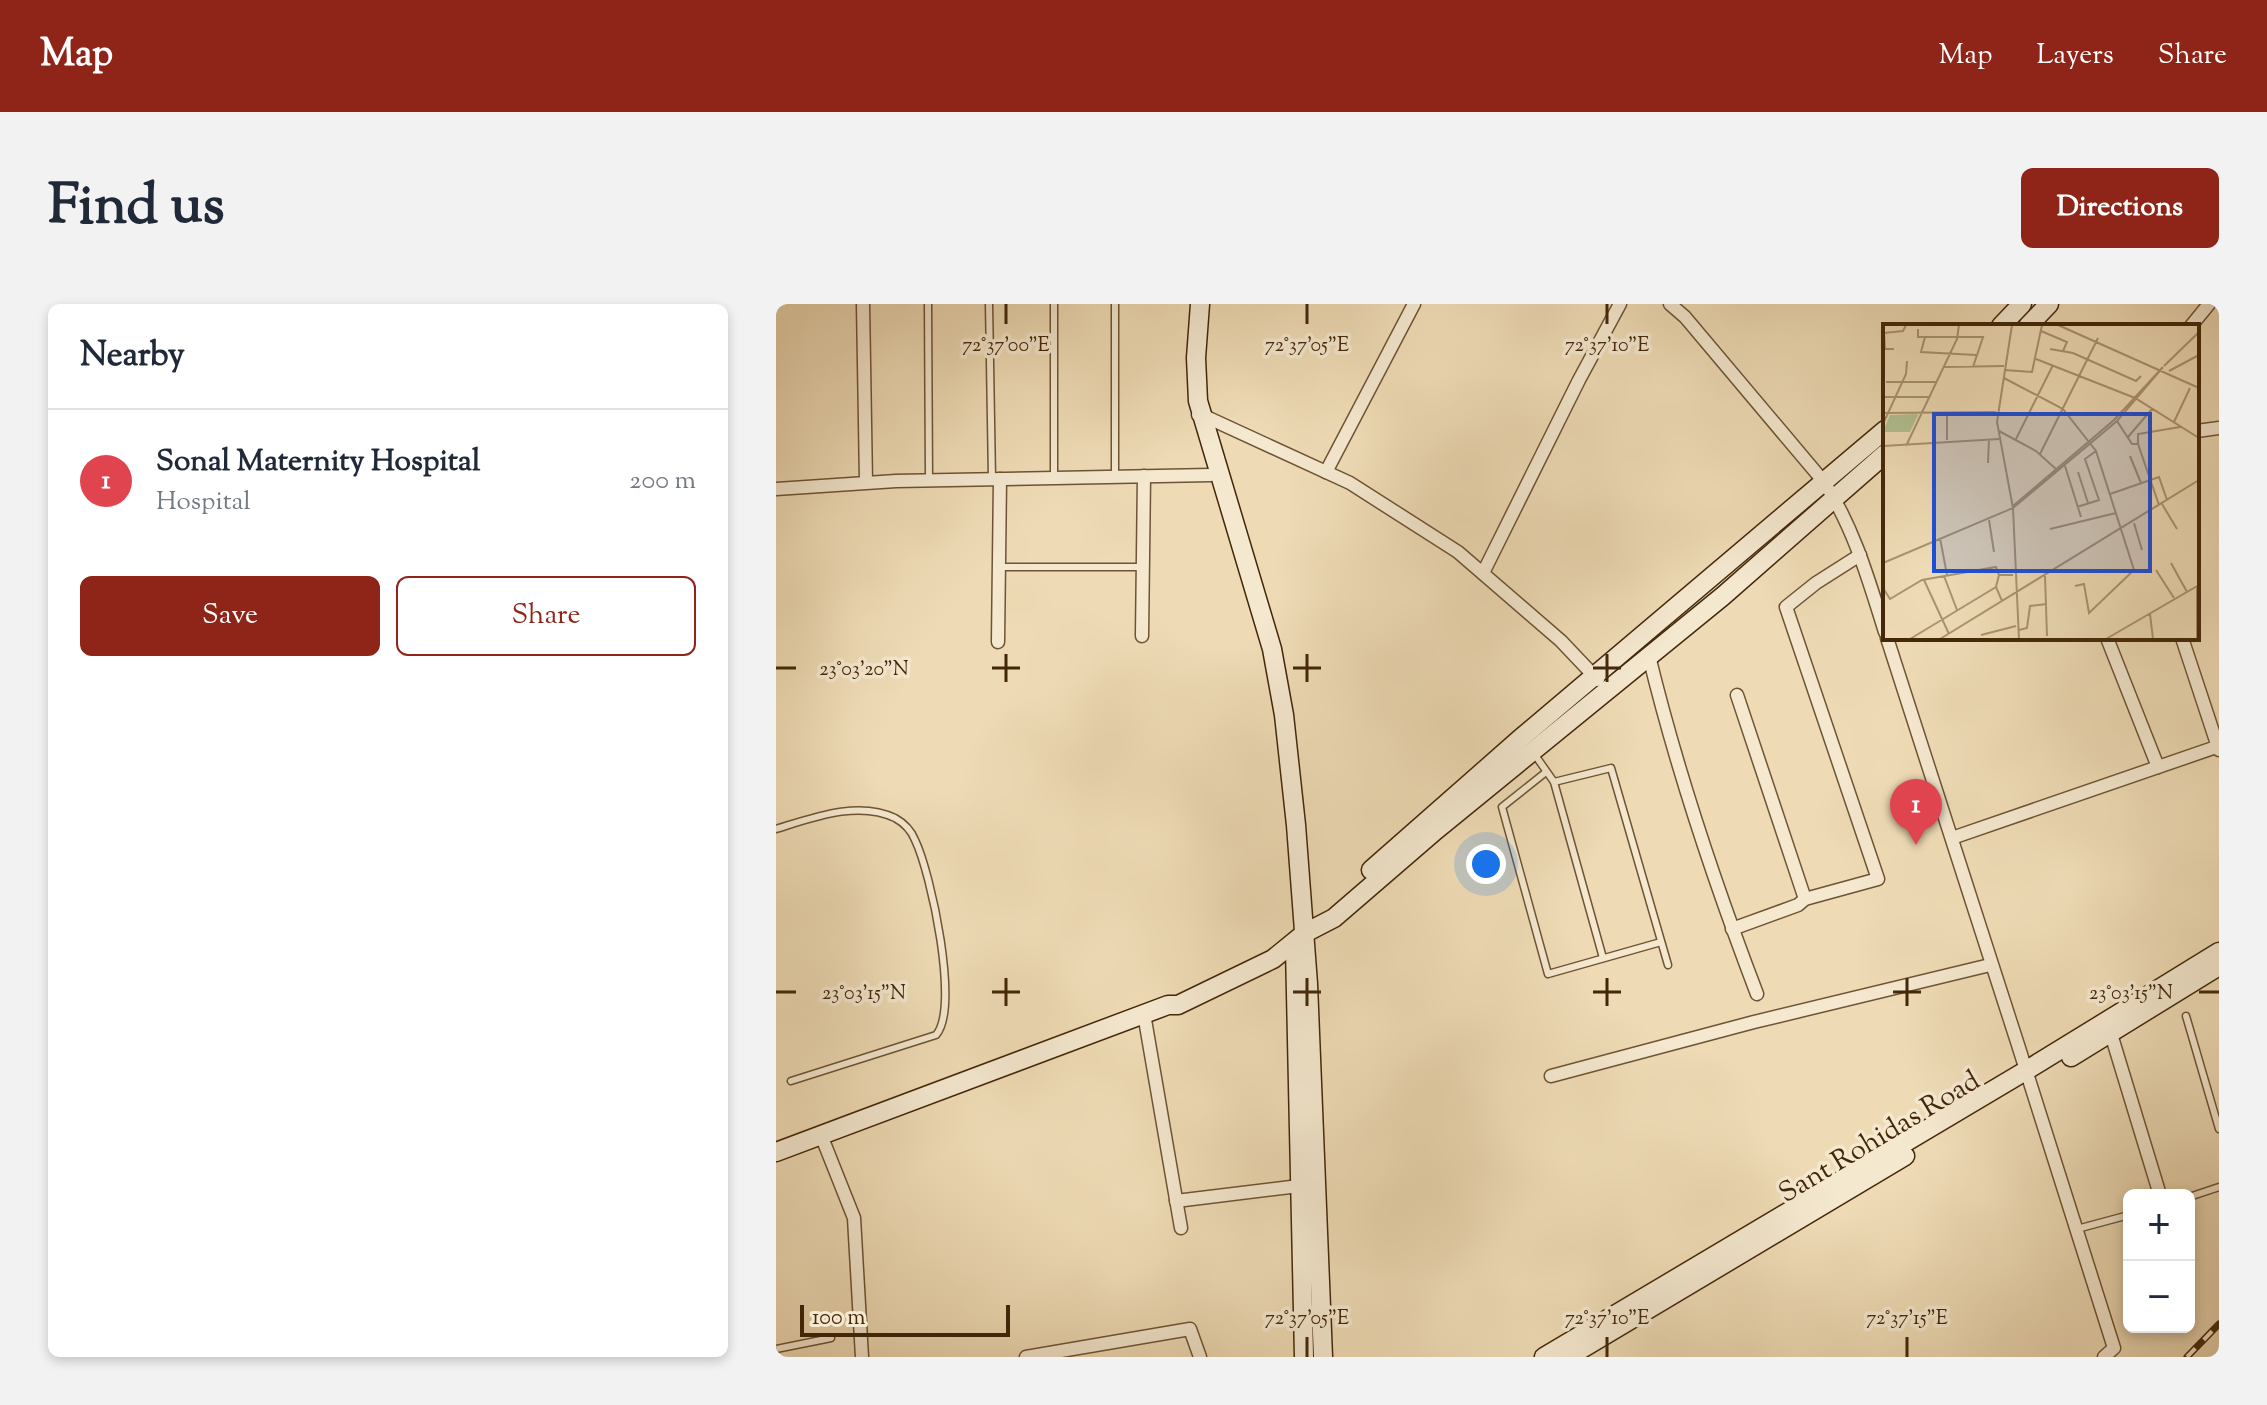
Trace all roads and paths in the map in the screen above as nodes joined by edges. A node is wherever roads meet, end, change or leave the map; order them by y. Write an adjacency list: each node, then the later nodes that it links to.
1 (863, 304): 29 (street)
2 (928, 304): 28 (lane)
3 (989, 304): 27 (lane)
4 (1054, 304): 26 (lane)
5 (1115, 304): 24 (lane)
6 (1192, 304): 17 (street)
7 (1200, 304): 17 (street)
8 (1414, 304): 22 (street)
9 (1620, 304): 35 (street)
10 (1670, 304): 31 (street)
11 (2022, 304): 14 (street)
12 (2049, 304): 15 (street)
13 (2209, 304): 16 (street)
14 (2003, 324)
15 (2030, 324)
16 (2193, 324)
17 (1198, 415): 22 (street); 23 (street); 56 (street)
18 (2219, 428): 19 (street)
19 (2199, 431)
20 (1883, 432): 31 (street)
21 (1883, 455): 31 (street)
22 (1326, 472): 35 (street)
23 (1211, 475): 25 (street); 56 (street)
24 (1115, 476): 25 (street); 26 (street)
25 (1144, 476): 34 (street)
26 (1054, 477): 27 (street)
27 (996, 479): 28 (street); 33 (street)
28 (929, 480): 29 (street)
29 (866, 482): 30 (street)
30 (776, 489)
31 (1829, 489): 32 (street); 42 (street); 43 (street)
32 (1860, 555): 36 (street); 54 (street)
33 (999, 567): 34 (lane); 41 (street)
34 (1143, 567): 37 (street)
35 (1483, 573): 43 (street)
36 (1883, 626)
37 (1142, 636)
38 (1888, 640): 53 (street)
39 (2108, 640): 48 (street)
40 (2183, 640): 46 (street)
41 (998, 642)
42 (1649, 656): 44 (street); 55 (street)
43 (1595, 676): 44 (street); 51 (street)
44 (1607, 692): 47 (street)
45 (1737, 695): 54 (street)
46 (2219, 748): 48 (street)
47 (1533, 752): 49 (lane); 51 (street)
48 (2158, 767): 53 (street)
49 (1546, 772): 50 (lane); 59 (lane)
50 (1554, 782): 57 (lane); 59 (lane)
51 (1447, 813): 56 (street)
52 (776, 829): 69 (lane)
53 (1952, 838): 61 (street)
54 (1805, 899): 55 (street)
55 (1732, 929): 63 (street)
56 (1300, 932): 64 (street); 73 (street); 87 (street)
57 (1661, 942): 59 (lane); 60 (lane)
58 (2219, 952): 67 (street)
59 (1603, 958)
60 (1668, 965)
61 (1990, 965): 67 (street); 68 (street)
62 (2219, 966): 66 (street, Sant Rohidas Road)
63 (1757, 994)
64 (1144, 1014): 71 (street); 77 (street)
65 (2186, 1016): 70 (lane)
66 (2111, 1034): 67 (street, Sant Rohidas Road); 75 (street)
67 (2028, 1075): 80 (street); 88 (street); 89 (street, Sant Rohidas Road)
68 (1551, 1076)
69 (791, 1081)
70 (2219, 1129)
71 (821, 1135): 72 (street); 83 (street)
72 (776, 1152)
73 (1299, 1186): 77 (street); 86 (street)
74 (2219, 1187): 76 (lane)
75 (2158, 1189)
76 (2195, 1195)
77 (1176, 1201): 79 (street)
78 (2123, 1217): 80 (lane)
79 (1181, 1228)
80 (2077, 1229): 90 (street)
81 (831, 1338): 82 (lane)
82 (776, 1349)
83 (862, 1357)
84 (1026, 1357): 85 (street)
85 (1200, 1357)
86 (1304, 1357)
87 (1323, 1357)
88 (1544, 1357)
89 (1568, 1357)
90 (2104, 1357)

